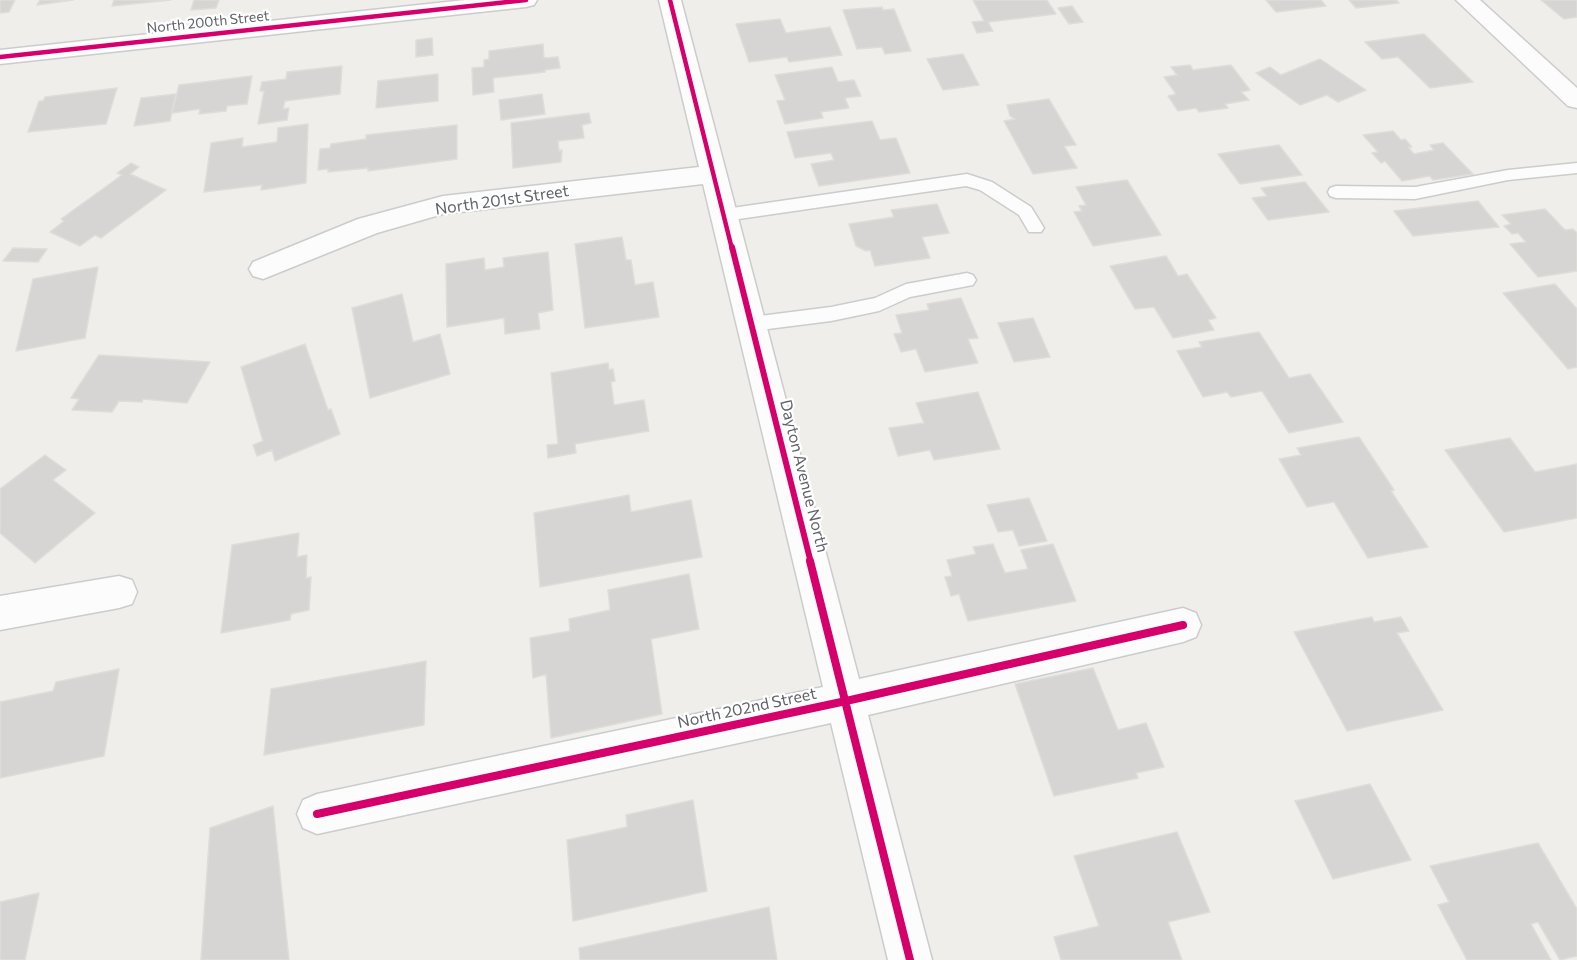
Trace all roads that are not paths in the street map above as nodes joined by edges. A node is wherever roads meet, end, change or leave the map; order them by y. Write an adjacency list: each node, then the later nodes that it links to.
1 (526, 0): 4 (street, North 200th Street)
2 (670, 0): 7 (street, Dayton Avenue North)
3 (1467, 0): 5 (street)
4 (0, 57)
5 (1577, 101)
6 (1577, 168): 8 (lane)
7 (715, 174): 9 (street, Dayton Avenue North); 11 (street, North 201st Street)
8 (1336, 192)
9 (725, 215): 10 (lane); 13 (street, Dayton Avenue North)
10 (1035, 228)
11 (263, 269)
12 (967, 280): 13 (lane)
13 (752, 324): 17 (street, Dayton Avenue North)
14 (118, 592): 15 (street)
15 (0, 614)
16 (1183, 625): 17 (street, North 202nd Street)
17 (846, 701): 18 (street, North 202nd Street); 19 (street, Dayton Avenue North)
18 (317, 814)
19 (910, 960)

